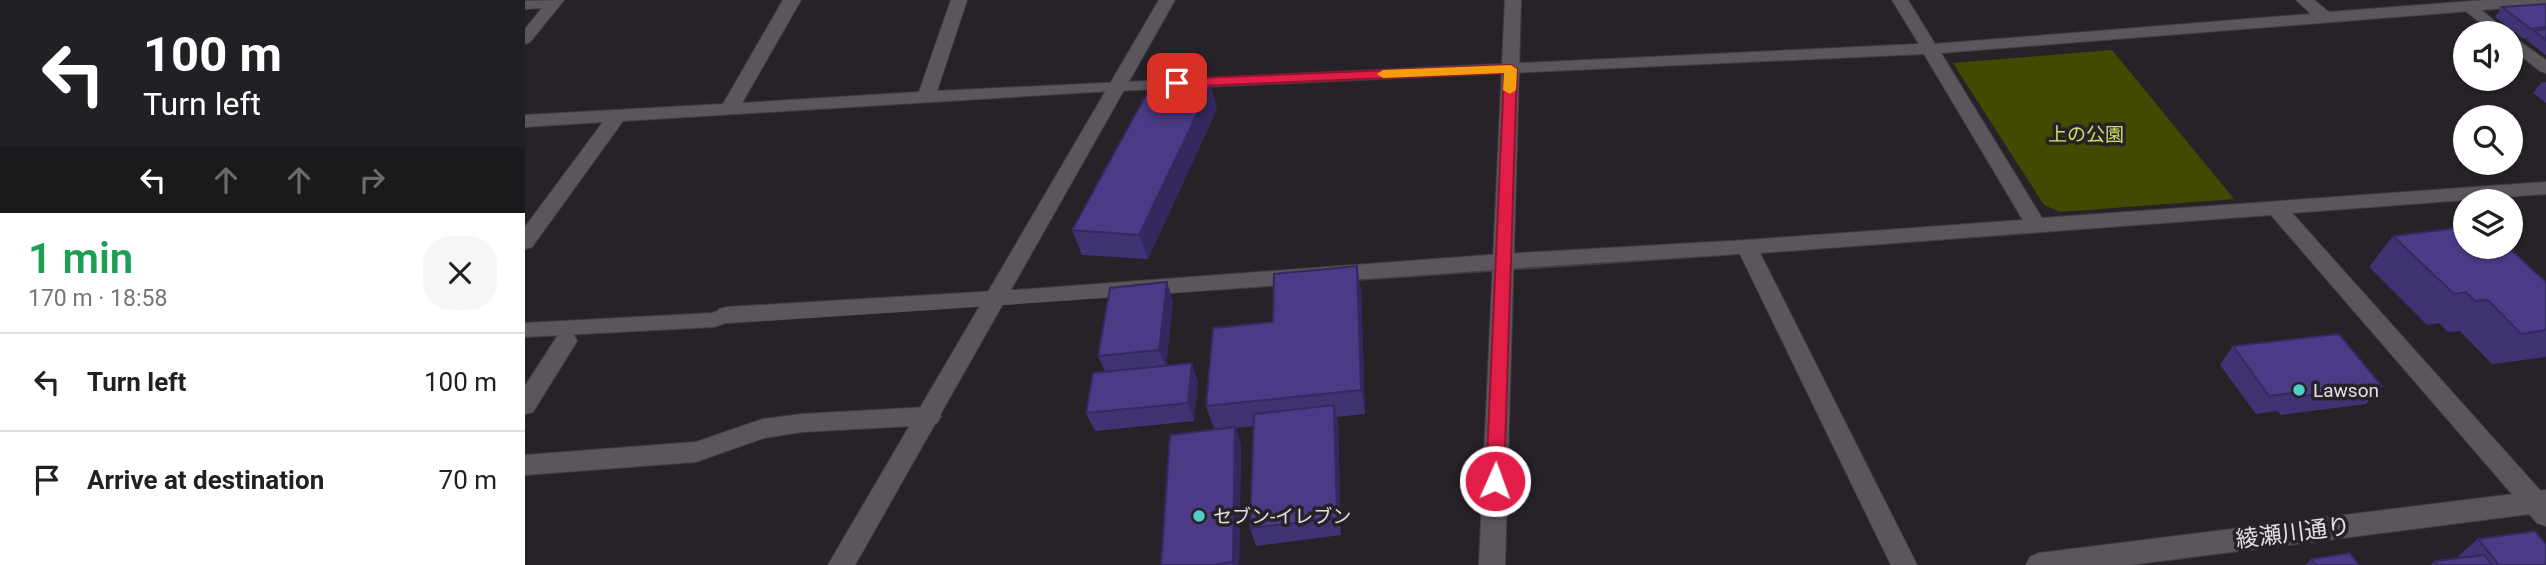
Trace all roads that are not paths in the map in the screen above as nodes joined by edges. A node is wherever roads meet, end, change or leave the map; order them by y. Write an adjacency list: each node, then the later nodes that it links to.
1 (793, 0): 20 (street)
2 (959, 0): 19 (street)
3 (1167, 0): 18 (street)
4 (1513, 0): 17 (street)
5 (1900, 0): 14 (street)
6 (2304, 0): 11 (street)
7 (2546, 0): 10 (street)
8 (556, 1): 9 (lane); 13 (lane)
9 (525, 5)
10 (2468, 6): 11 (street); 12 (lane)
11 (2325, 17): 14 (street)
12 (2487, 21)
13 (525, 39)
14 (1930, 49): 17 (street); 25 (street)
15 (2523, 50): 16 (lane)
16 (2546, 68)
17 (1511, 69): 18 (street); 28 (street)
18 (1118, 86): 19 (street); 29 (street)
19 (926, 97): 20 (street)
20 (729, 109): 21 (street)
21 (617, 116): 22 (street); 26 (street)
22 (525, 121)
23 (2546, 188): 24 (street)
24 (2276, 208): 25 (street); 36 (street)
25 (2036, 225): 27 (street)
26 (525, 242)
27 (1747, 247): 28 (street); 39 (street)
28 (1502, 261): 29 (street); 38 (street)
29 (996, 299): 30 (street); 34 (street)
30 (727, 315): 32 (lane)
31 (525, 330): 32 (lane)
32 (570, 335): 33 (street)
33 (525, 405)
34 (929, 416): 35 (street); 37 (street)
35 (525, 465)
36 (2542, 506): 40 (street, 綾瀬川通り)
37 (841, 565)
38 (1492, 565)
39 (1904, 565)
40 (2039, 565)

